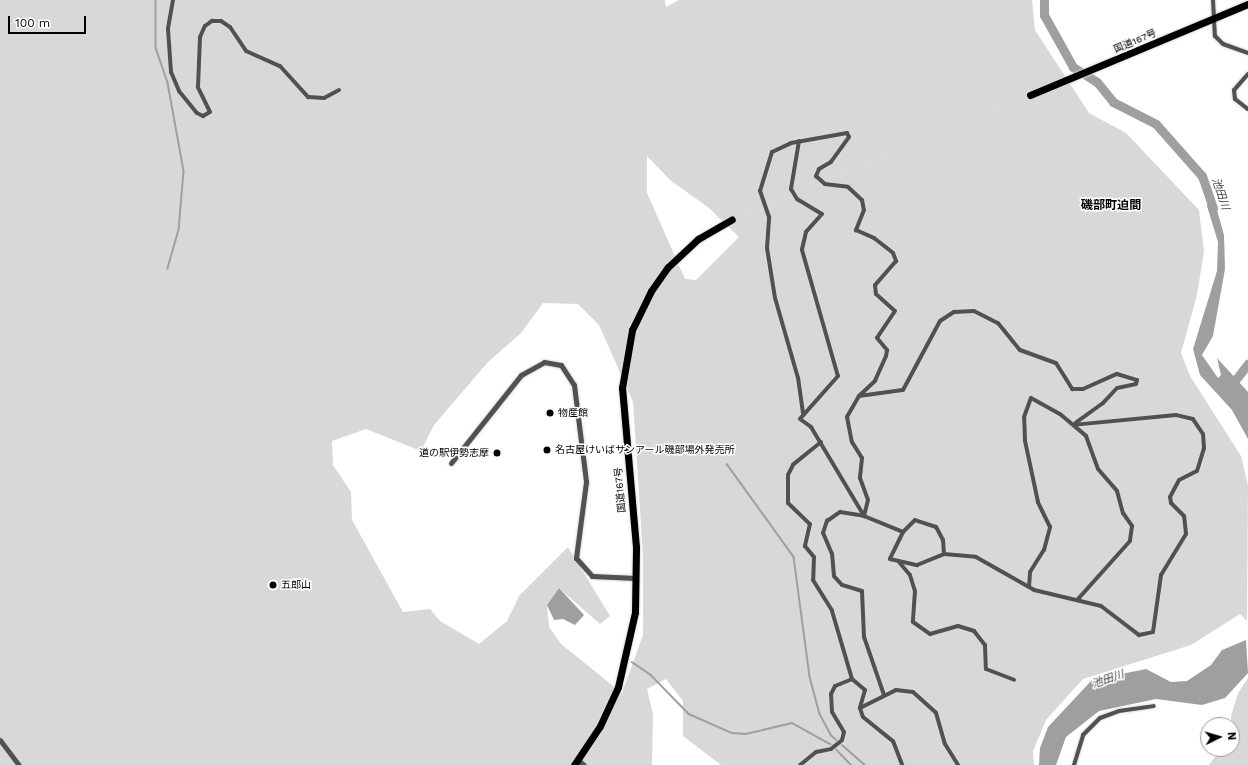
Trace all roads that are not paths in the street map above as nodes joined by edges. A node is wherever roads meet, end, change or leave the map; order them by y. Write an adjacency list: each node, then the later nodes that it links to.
1 (172, 0): 7 (street)
2 (1214, 0): 4 (street)
3 (1248, 4): 4 (highway, 国道167号)
4 (1212, 19): 5 (street); 8 (highway, 国道167号)
5 (1248, 53)
6 (1248, 74): 9 (street)
7 (339, 90)
8 (1030, 95)
9 (1248, 109)
10 (799, 141): 12 (street); 13 (street); 13 (street)
11 (732, 219): 21 (highway, 国道167号)
12 (859, 396): 14 (street); 17 (street)
13 (803, 413): 15 (street)
14 (1073, 425): 22 (street); 23 (street); 23 (street)
15 (821, 442): 17 (street); 24 (street)
16 (451, 463): 21 (street)
17 (864, 516): 18 (street); 26 (street)
18 (904, 532): 19 (street); 20 (street)
19 (944, 554): 20 (street); 22 (street)
20 (898, 562): 25 (street)
21 (636, 578): 30 (highway, 国道167号)
22 (1029, 587): 23 (street)
23 (1077, 600)
24 (852, 679): 28 (street); 33 (street)
25 (1014, 680)
26 (884, 695): 28 (street); 35 (street)
27 (1154, 706): 36 (street)
28 (860, 708): 34 (street)
29 (0, 740): 31 (street)
30 (576, 763): 32 (street)
31 (19, 765)
32 (584, 765)
33 (800, 765)
34 (902, 765)
35 (958, 765)
36 (1074, 765)

